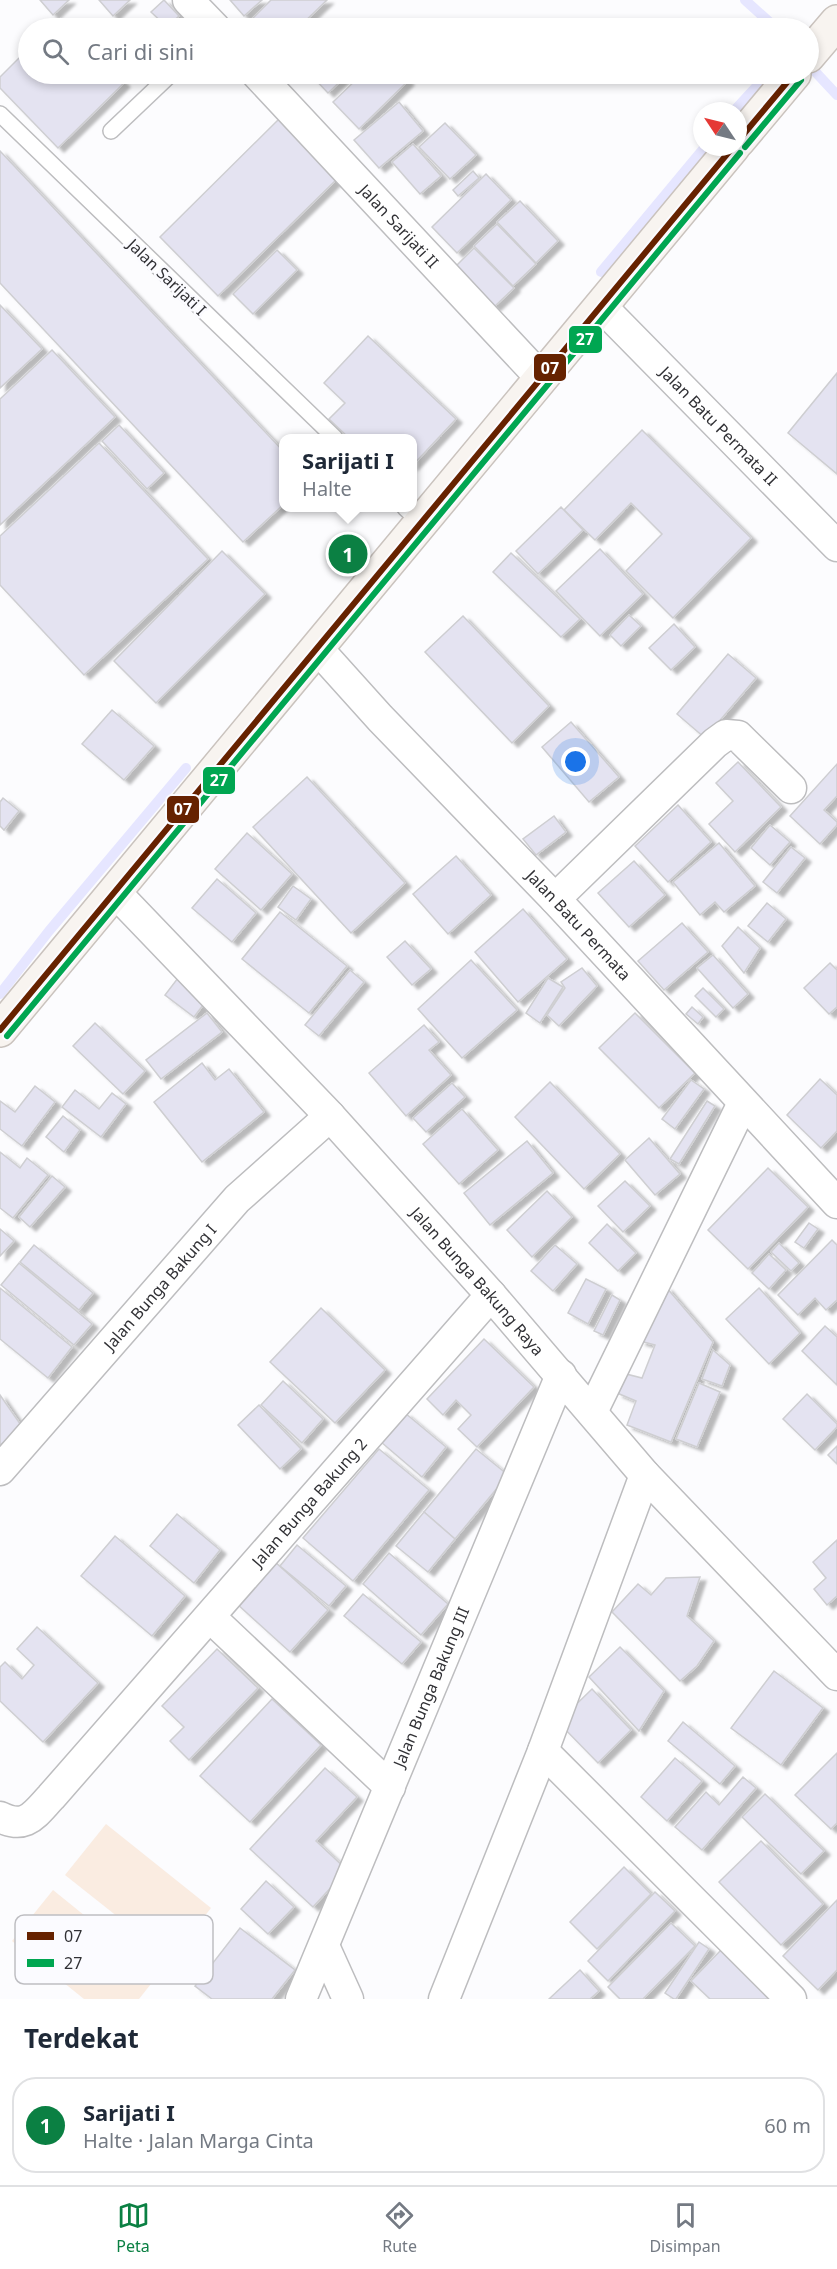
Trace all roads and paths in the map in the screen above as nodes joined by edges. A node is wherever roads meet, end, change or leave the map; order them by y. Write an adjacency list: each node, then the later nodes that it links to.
1 (188, 0): 2 (street)
2 (205, 18)
3 (160, 84): 8 (lane)
4 (266, 84): 11 (street, Jalan Sarijati II)
5 (786, 84): 7 (main road)
6 (0, 114): 12 (lane, Jalan Sarijati I)
7 (747, 130)
8 (111, 131)
9 (726, 156): 10 (main road)
10 (601, 306): 11 (main road); 15 (street, Jalan Batu Permata II)
11 (541, 378): 13 (main road)
12 (331, 434)
13 (417, 511)
14 (413, 515): 16 (main road)
15 (837, 546)
16 (317, 648): 18 (main road); 19 (street, Jalan Batu Permata)
17 (791, 788): 19 (street)
18 (115, 892): 20 (main road); 22 (street, Jalan Bunga Bakung Raya)
19 (555, 899): 21 (street, Jalan Batu Permata)
20 (0, 1030)
21 (743, 1103): 23 (street, Jalan Batu Permata); 26 (street)
22 (330, 1116): 24 (street, Jalan Bunga Bakung Raya); 27 (street, Jalan Bunga Bakung I)
23 (837, 1203)
24 (491, 1295): 25 (street, Jalan Bunga Bakung Raya); 29 (street, Jalan Bunga Bakung 2)
25 (561, 1375): 26 (street, Jalan Bunga Bakung Raya); 32 (street, Jalan Bunga Bakung III)
26 (592, 1412): 28 (street, Jalan Bunga Bakung Raya)
27 (0, 1470)
28 (645, 1475): 30 (street, Jalan Bunga Bakung Raya); 31 (street)
29 (210, 1617): 32 (street); 33 (street, Jalan Bunga Bakung 2)
30 (837, 1674)
31 (543, 1751): 35 (street); 38 (street)
32 (390, 1787): 34 (street, Jalan Bunga Bakung III)
33 (0, 1817)
34 (324, 1946): 36 (street, Jalan Bunga Bakung III); 37 (street)
35 (455, 1993)
36 (301, 1999)
37 (348, 1999)
38 (791, 1999)

